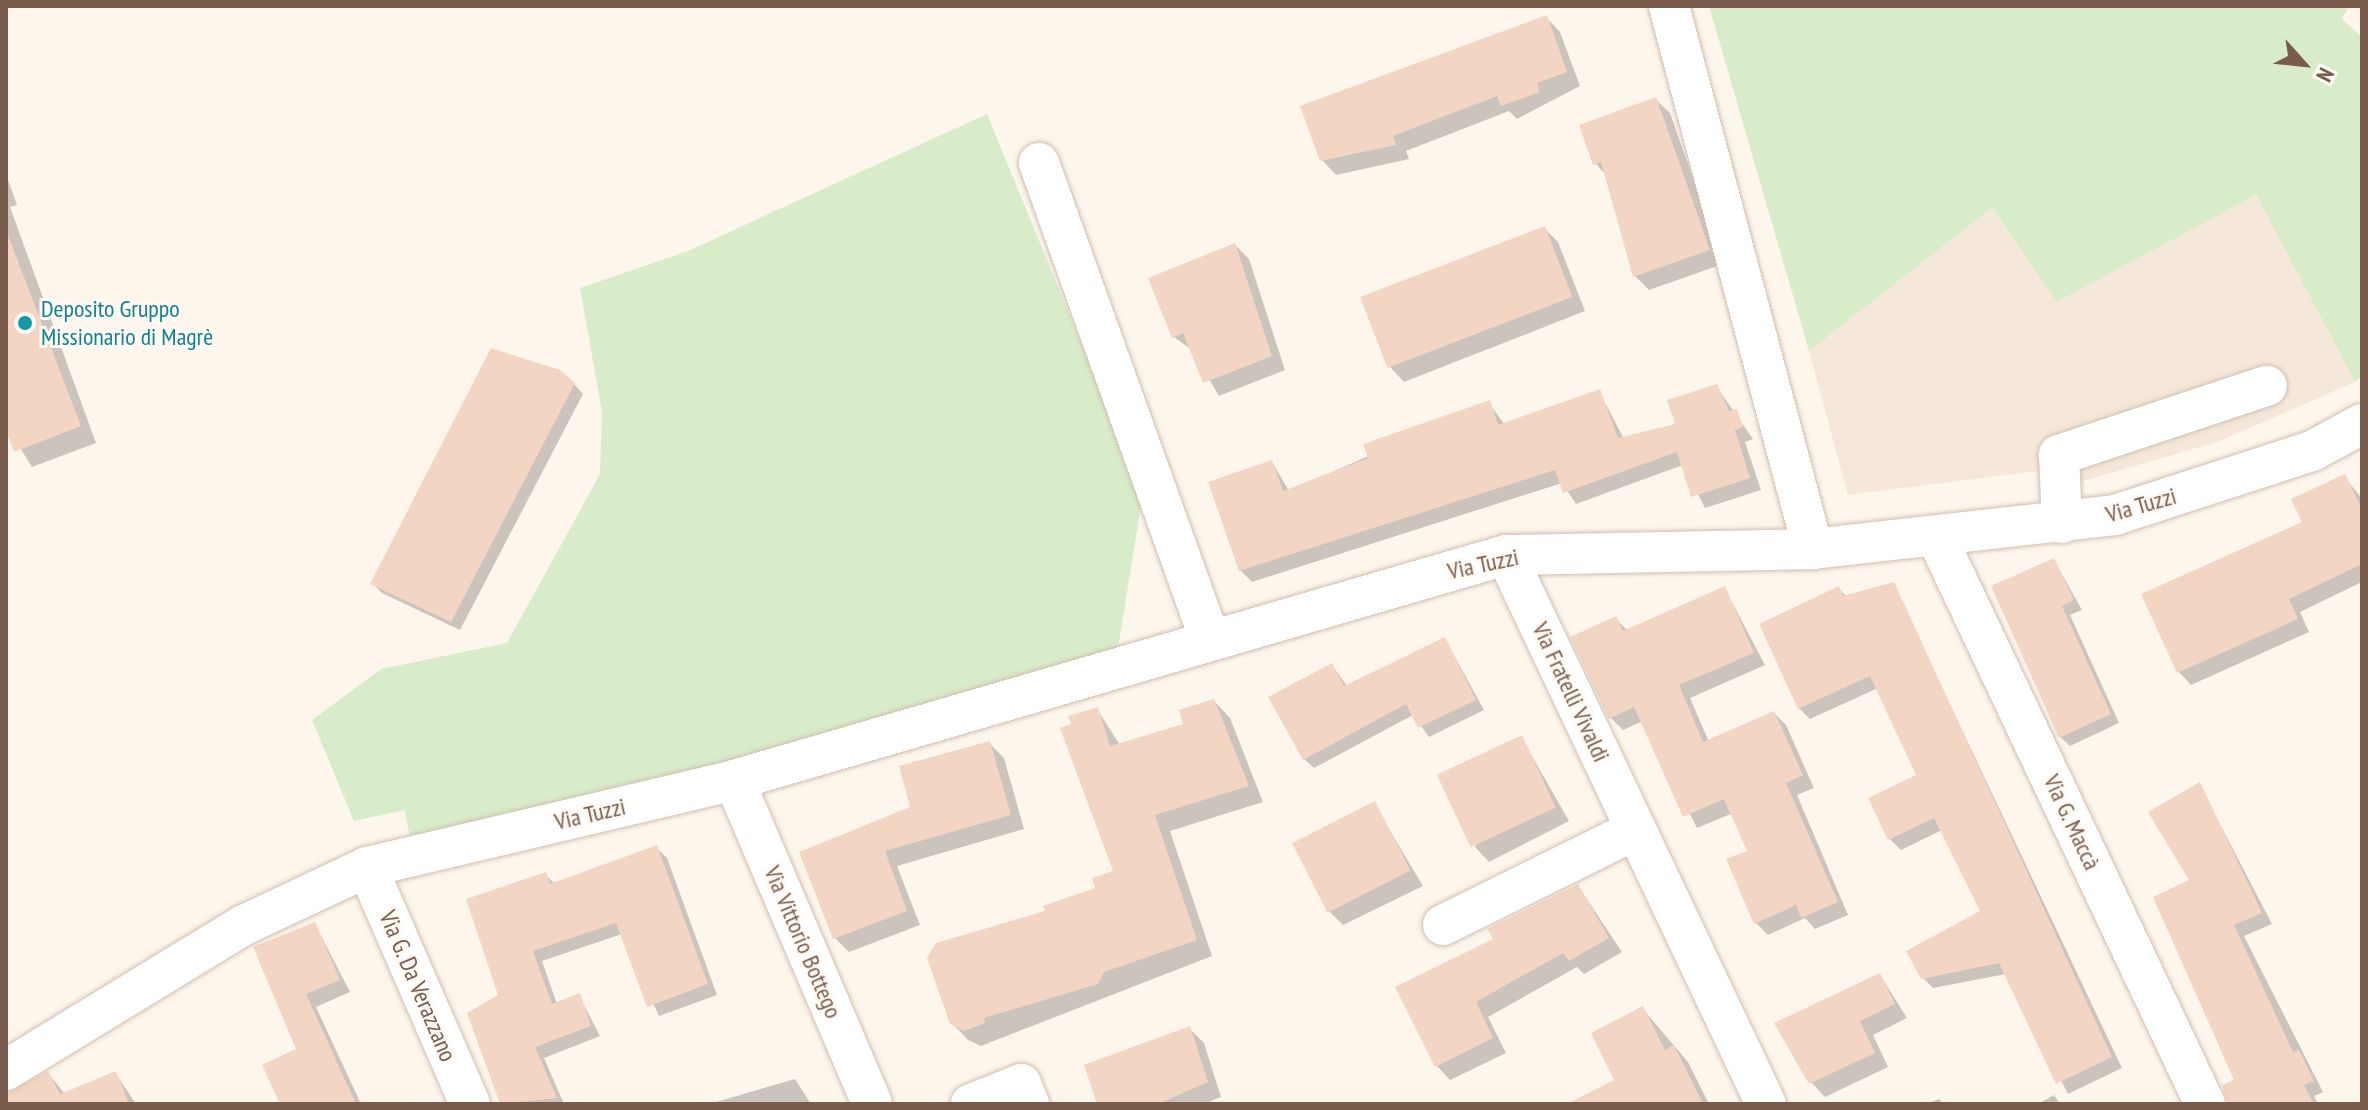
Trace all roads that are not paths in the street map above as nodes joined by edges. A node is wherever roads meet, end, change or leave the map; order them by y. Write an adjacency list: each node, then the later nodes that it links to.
1 (1669, 6): 7 (street)
2 (1039, 163): 9 (street)
3 (2267, 386): 5 (street)
4 (2362, 424): 5 (street, Via Tuzzi)
5 (2062, 523): 6 (street, Via Tuzzi)
6 (1938, 540): 7 (street, Via Tuzzi); 20 (street, Via G. Maccà)
7 (1813, 549): 8 (street, Via Tuzzi)
8 (1506, 555): 9 (street, Via Tuzzi); 11 (street, Via Fratelli Vivaldi)
9 (1209, 637): 10 (street, Via Tuzzi)
10 (734, 780): 12 (street, Via Tuzzi); 16 (street, Via Vittorio Bottego)
11 (1635, 830): 13 (street); 19 (street, Via Fratelli Vivaldi)
12 (367, 867): 14 (street, Via Tuzzi); 15 (street, Via G. Da Verazzano)
13 (1443, 925)
14 (6, 1070)
15 (470, 1104)
16 (872, 1104)
17 (971, 1104): 18 (street)
18 (1029, 1104)
19 (1766, 1104)
20 (2205, 1104)

